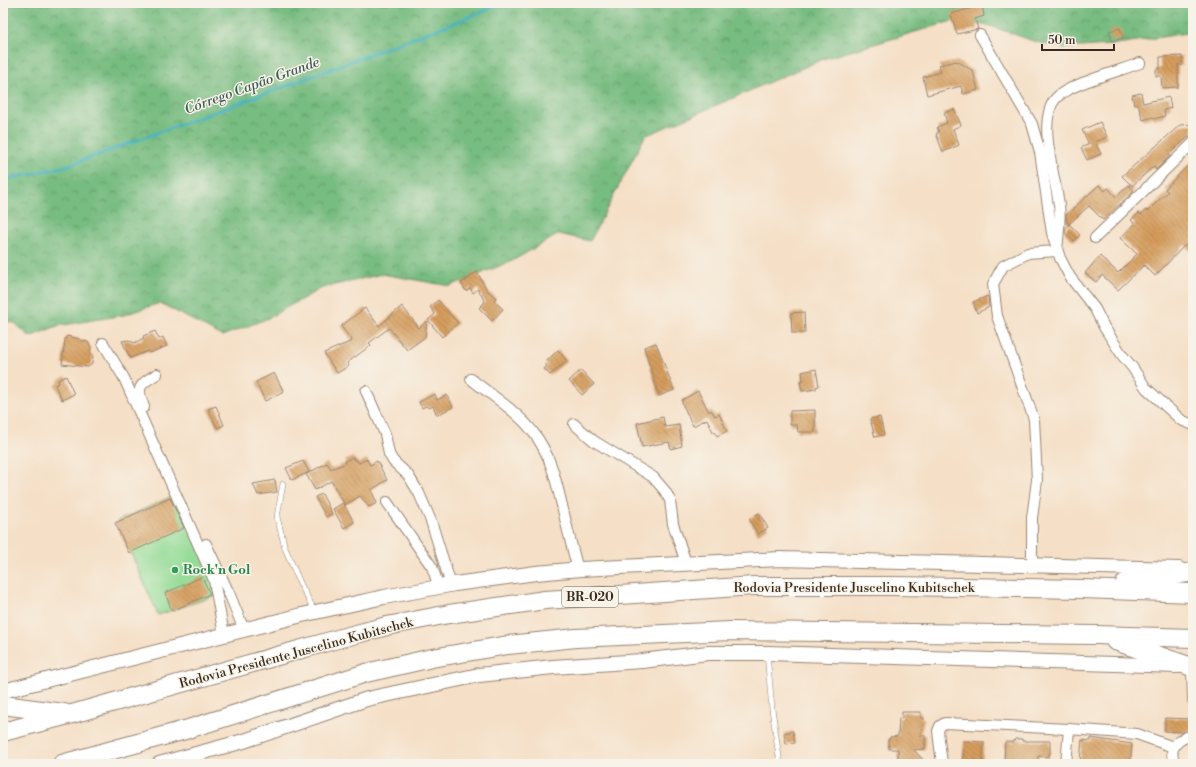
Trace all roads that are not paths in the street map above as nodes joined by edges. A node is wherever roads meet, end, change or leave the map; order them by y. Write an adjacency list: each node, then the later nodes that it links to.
1 (980, 35): 5 (street)
2 (1140, 63): 5 (street)
3 (1193, 143): 4 (street)
4 (1094, 238)
5 (1057, 251): 11 (street); 15 (street)
6 (103, 343): 24 (street)
7 (157, 374): 23 (street)
8 (471, 379): 17 (street)
9 (366, 391): 19 (street)
10 (574, 424): 14 (street)
11 (1193, 425)
12 (283, 484): 22 (lane)
13 (387, 502): 19 (street)
14 (686, 564): 15 (main road); 17 (main road)
15 (1032, 565): 16 (main road)
16 (1193, 569)
17 (578, 570): 19 (main road)
18 (1193, 572): 20 (highway)
19 (445, 586): 22 (main road)
20 (1082, 589): 21 (highway, Rodovia Presidente Juscelino Kubitschek / BR-020); 32 (highway, Rodovia Presidente Juscelino Kubitschek / BR-020)
21 (1193, 593)
22 (315, 612): 23 (main road)
23 (244, 630): 24 (main road)
24 (224, 635): 29 (main road)
25 (1096, 635): 26 (highway); 28 (highway); 37 (highway)
26 (1193, 638)
27 (767, 653): 28 (main road); 38 (main road); 39 (lane)
28 (1192, 667): 30 (street)
29 (3, 691)
30 (1193, 700)
31 (3, 705): 32 (highway)
32 (72, 714): 34 (highway, Rodovia Presidente Juscelino Kubitschek / BR-020)
33 (1069, 729): 36 (street); 40 (street); 41 (street)
34 (3, 732)
35 (1193, 736): 36 (street)
36 (1173, 747): 42 (street)
37 (62, 764)
38 (159, 764)
39 (780, 764)
40 (942, 764)
41 (1066, 764)
42 (1176, 764)

